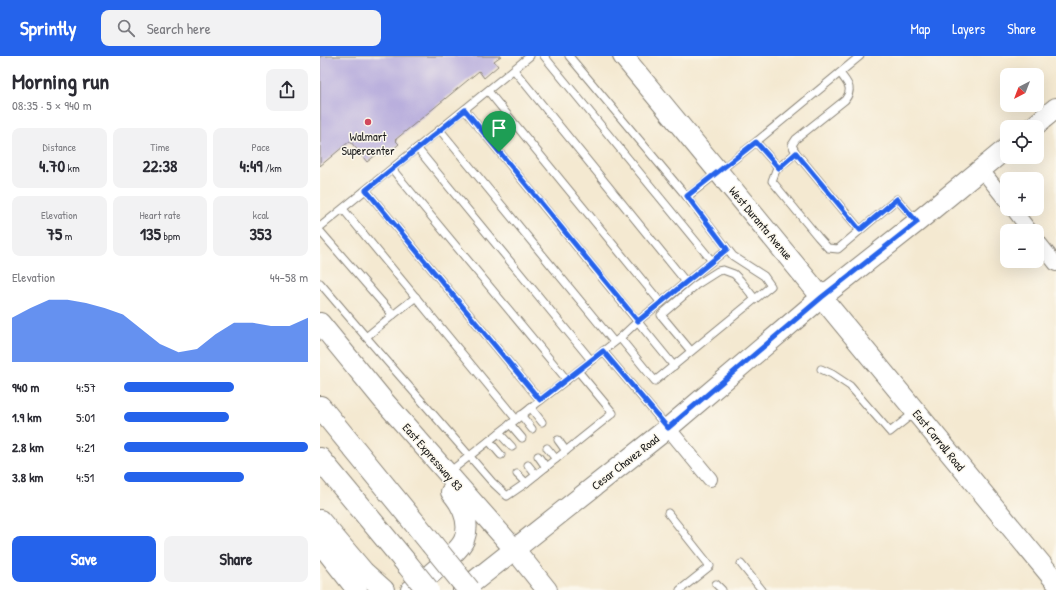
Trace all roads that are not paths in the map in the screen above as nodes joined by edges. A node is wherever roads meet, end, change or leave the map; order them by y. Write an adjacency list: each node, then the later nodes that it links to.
1 (530, 56): 6 (lane)
2 (544, 56): 33 (lane)
3 (569, 56): 23 (lane)
4 (623, 56): 20 (street, West Duranta Avenue)
5 (860, 56): 7 (lane)
6 (514, 70): 8 (lane); 35 (lane)
7 (840, 73): 13 (lane); 15 (lane)
8 (488, 91): 10 (lane); 40 (lane)
9 (1056, 108): 11 (street)
10 (465, 110): 12 (lane); 44 (lane)
11 (1041, 120)
12 (440, 130): 14 (lane); 47 (lane)
13 (756, 142): 17 (lane); 20 (lane)
14 (417, 148): 18 (lane); 50 (lane)
15 (796, 153): 17 (lane); 29 (lane)
16 (1000, 154): 19 (street, Cesar Chavez Road)
17 (779, 168): 29 (lane)
18 (392, 169): 21 (lane); 54 (lane)
19 (981, 169): 22 (street); 26 (street, Cesar Chavez Road)
20 (719, 172): 23 (lane); 38 (street, West Duranta Avenue)
21 (366, 190): 24 (lane); 56 (lane)
22 (1000, 193)
23 (687, 196): 31 (lane)
24 (343, 208): 28 (lane); 37 (lane)
25 (1018, 216): 27 (street)
26 (917, 222): 29 (lane); 38 (street, Cesar Chavez Road)
27 (1024, 224)
28 (320, 227)
29 (860, 230)
30 (320, 231): 42 (lane)
31 (727, 249): 33 (lane); 39 (lane)
32 (1044, 249): 34 (street)
33 (712, 261): 35 (lane)
34 (1056, 264)
35 (686, 282): 40 (lane)
36 (320, 283): 46 (lane)
37 (416, 297): 42 (lane); 60 (lane)
38 (822, 297): 59 (street, East Carroll Road); 62 (street, Cesar Chavez Road)
39 (755, 299): 43 (lane); 49 (lane)
40 (661, 303): 41 (lane)
41 (655, 308): 43 (lane); 44 (lane)
42 (393, 315): 46 (lane)
43 (661, 315): 49 (lane)
44 (638, 321): 47 (lane); 51 (lane)
45 (320, 323): 55 (street, East Expressway 83)
46 (366, 337): 72 (lane)
47 (617, 340): 48 (lane); 51 (lane)
48 (603, 351): 50 (lane); 62 (lane)
49 (691, 351): 51 (lane)
50 (592, 360): 53 (lane)
51 (674, 366)
52 (821, 369): 59 (lane)
53 (578, 371): 54 (lane); 70 (lane)
54 (566, 380): 56 (lane)
55 (384, 400): 78 (street, East Expressway 83); 92 (street)
56 (540, 400): 58 (lane)
57 (320, 407): 95 (highway, bridge)
58 (531, 408): 60 (lane); 61 (lane)
59 (916, 411): 88 (street, East Carroll Road)
60 (516, 419): 63 (lane); 64 (lane); 65 (lane)
61 (542, 422)
62 (668, 428): 81 (street); 86 (street, Cesar Chavez Road)
63 (532, 429)
64 (499, 433): 67 (lane); 68 (lane)
65 (522, 438)
66 (558, 440): 70 (lane)
67 (488, 441): 71 (lane); 72 (lane)
68 (512, 446)
69 (547, 448): 75 (lane)
70 (566, 451): 75 (lane)
71 (501, 455)
72 (470, 456): 78 (lane); 82 (lane)
73 (538, 456): 77 (lane)
74 (320, 459): 93 (highway, bridge)
75 (556, 459): 77 (lane)
76 (528, 465): 80 (lane)
77 (546, 467): 80 (lane)
78 (448, 473): 86 (street, East Expressway 83)
79 (517, 474): 82 (lane)
80 (536, 475): 82 (lane)
81 (710, 479)
82 (526, 483)
83 (668, 513): 97 (lane)
84 (320, 520): 91 (street)
85 (320, 543): 90 (street)
86 (515, 550): 94 (street, Cesar Chavez Road); 96 (street, East Expressway 83)
87 (741, 564): 99 (lane)
88 (1056, 582)
89 (716, 584): 98 (lane)
90 (357, 590)
91 (384, 590)
92 (411, 590)
93 (428, 590)
94 (462, 590)
95 (469, 590)
96 (547, 590)
97 (680, 590)
98 (722, 590)
99 (762, 590)

